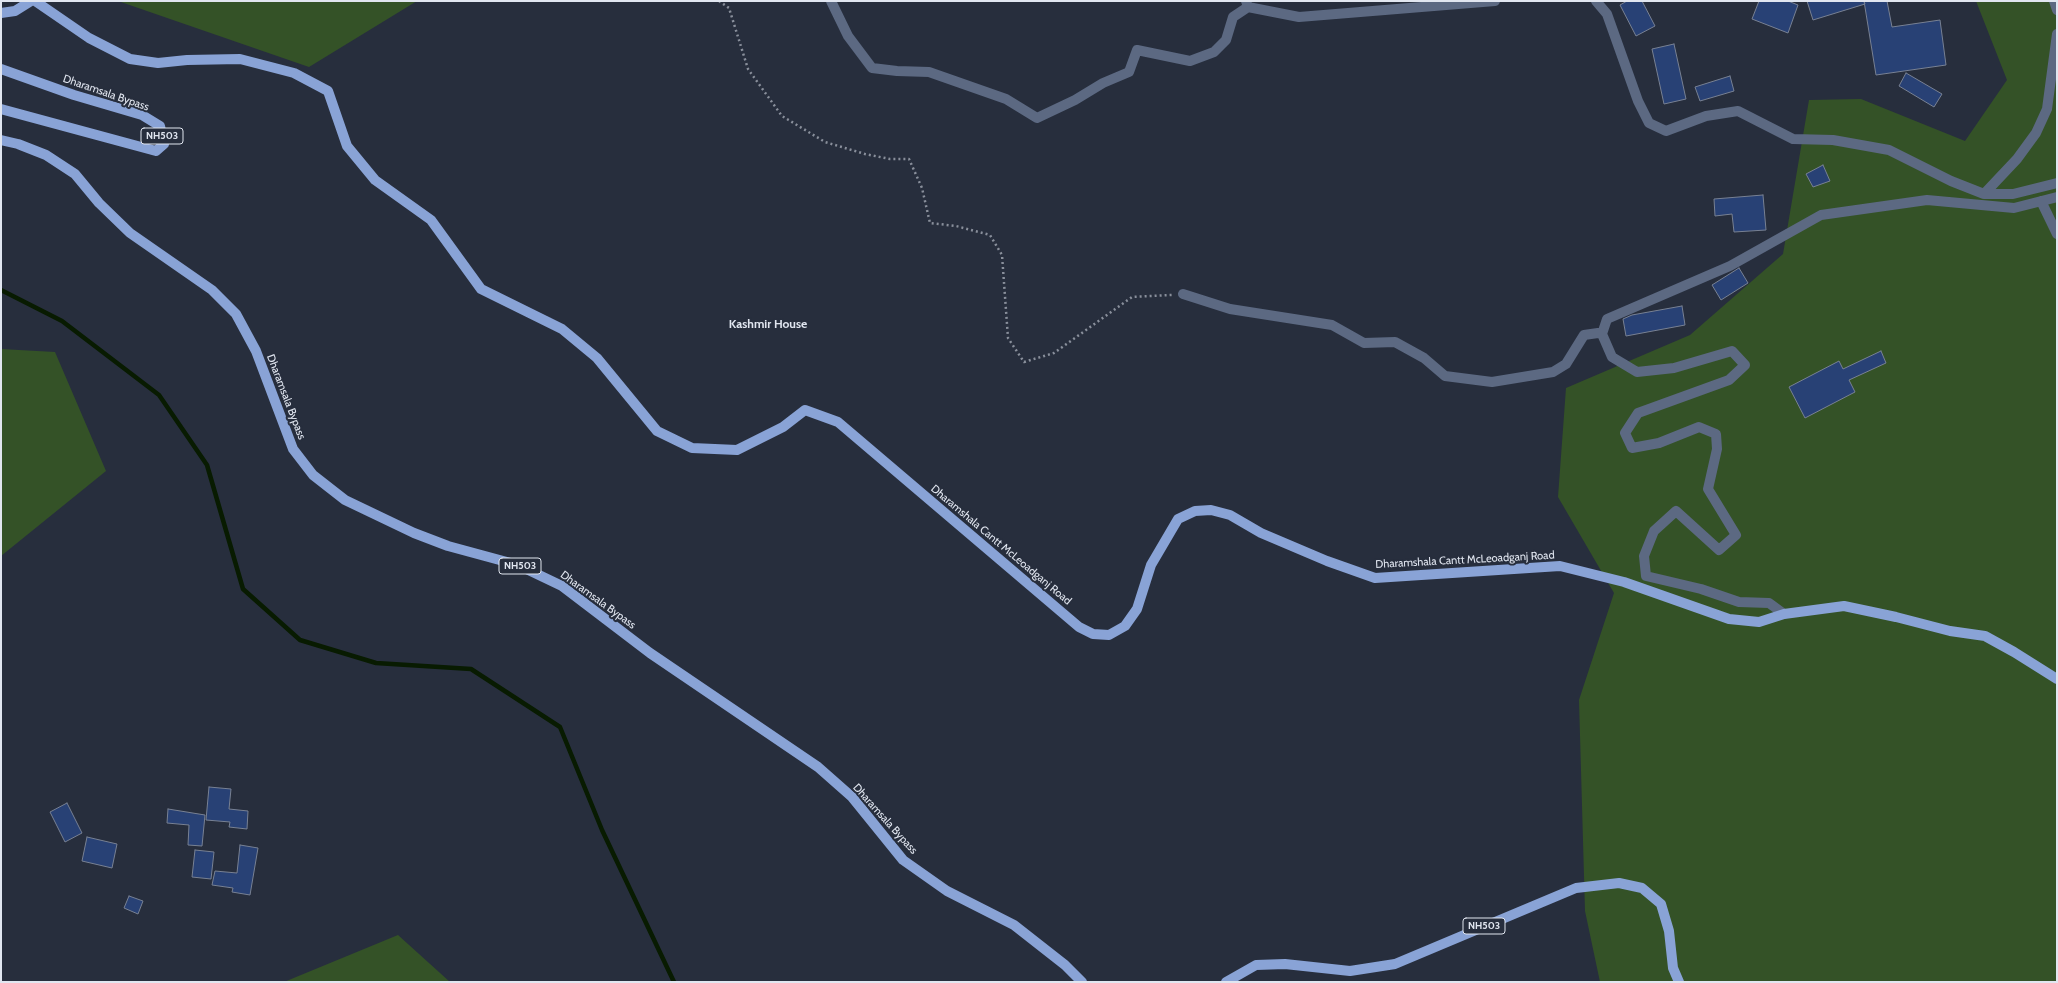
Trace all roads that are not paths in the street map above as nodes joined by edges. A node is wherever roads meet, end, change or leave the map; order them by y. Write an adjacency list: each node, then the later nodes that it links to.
1 (31, 1): 9 (main road)
2 (36, 1): 21 (main road, Dharamshala Cantt McLeoadganj Road)
3 (831, 1): 7 (street)
4 (1494, 1): 7 (street)
5 (1596, 1): 15 (street)
6 (2054, 1): 8 (street)
7 (1247, 4)
8 (2057, 10)
9 (1, 13)
10 (2057, 34): 15 (street)
11 (1, 69): 12 (main road, Dharamsala Bypass / NH503)
12 (1, 109)
13 (1, 140): 23 (main road, Dharamsala Bypass / NH503)
14 (2057, 183): 15 (street)
15 (1984, 194)
16 (2057, 196): 17 (street)
17 (2041, 201): 18 (street); 20 (street)
18 (2057, 234)
19 (1183, 294): 20 (street)
20 (1602, 334): 21 (street)
21 (1784, 614): 22 (main road, Dharamshala Cantt McLeoadganj Road)
22 (2057, 679)
23 (1082, 982)
24 (1226, 982): 25 (main road, NH503)
25 (1679, 982)

